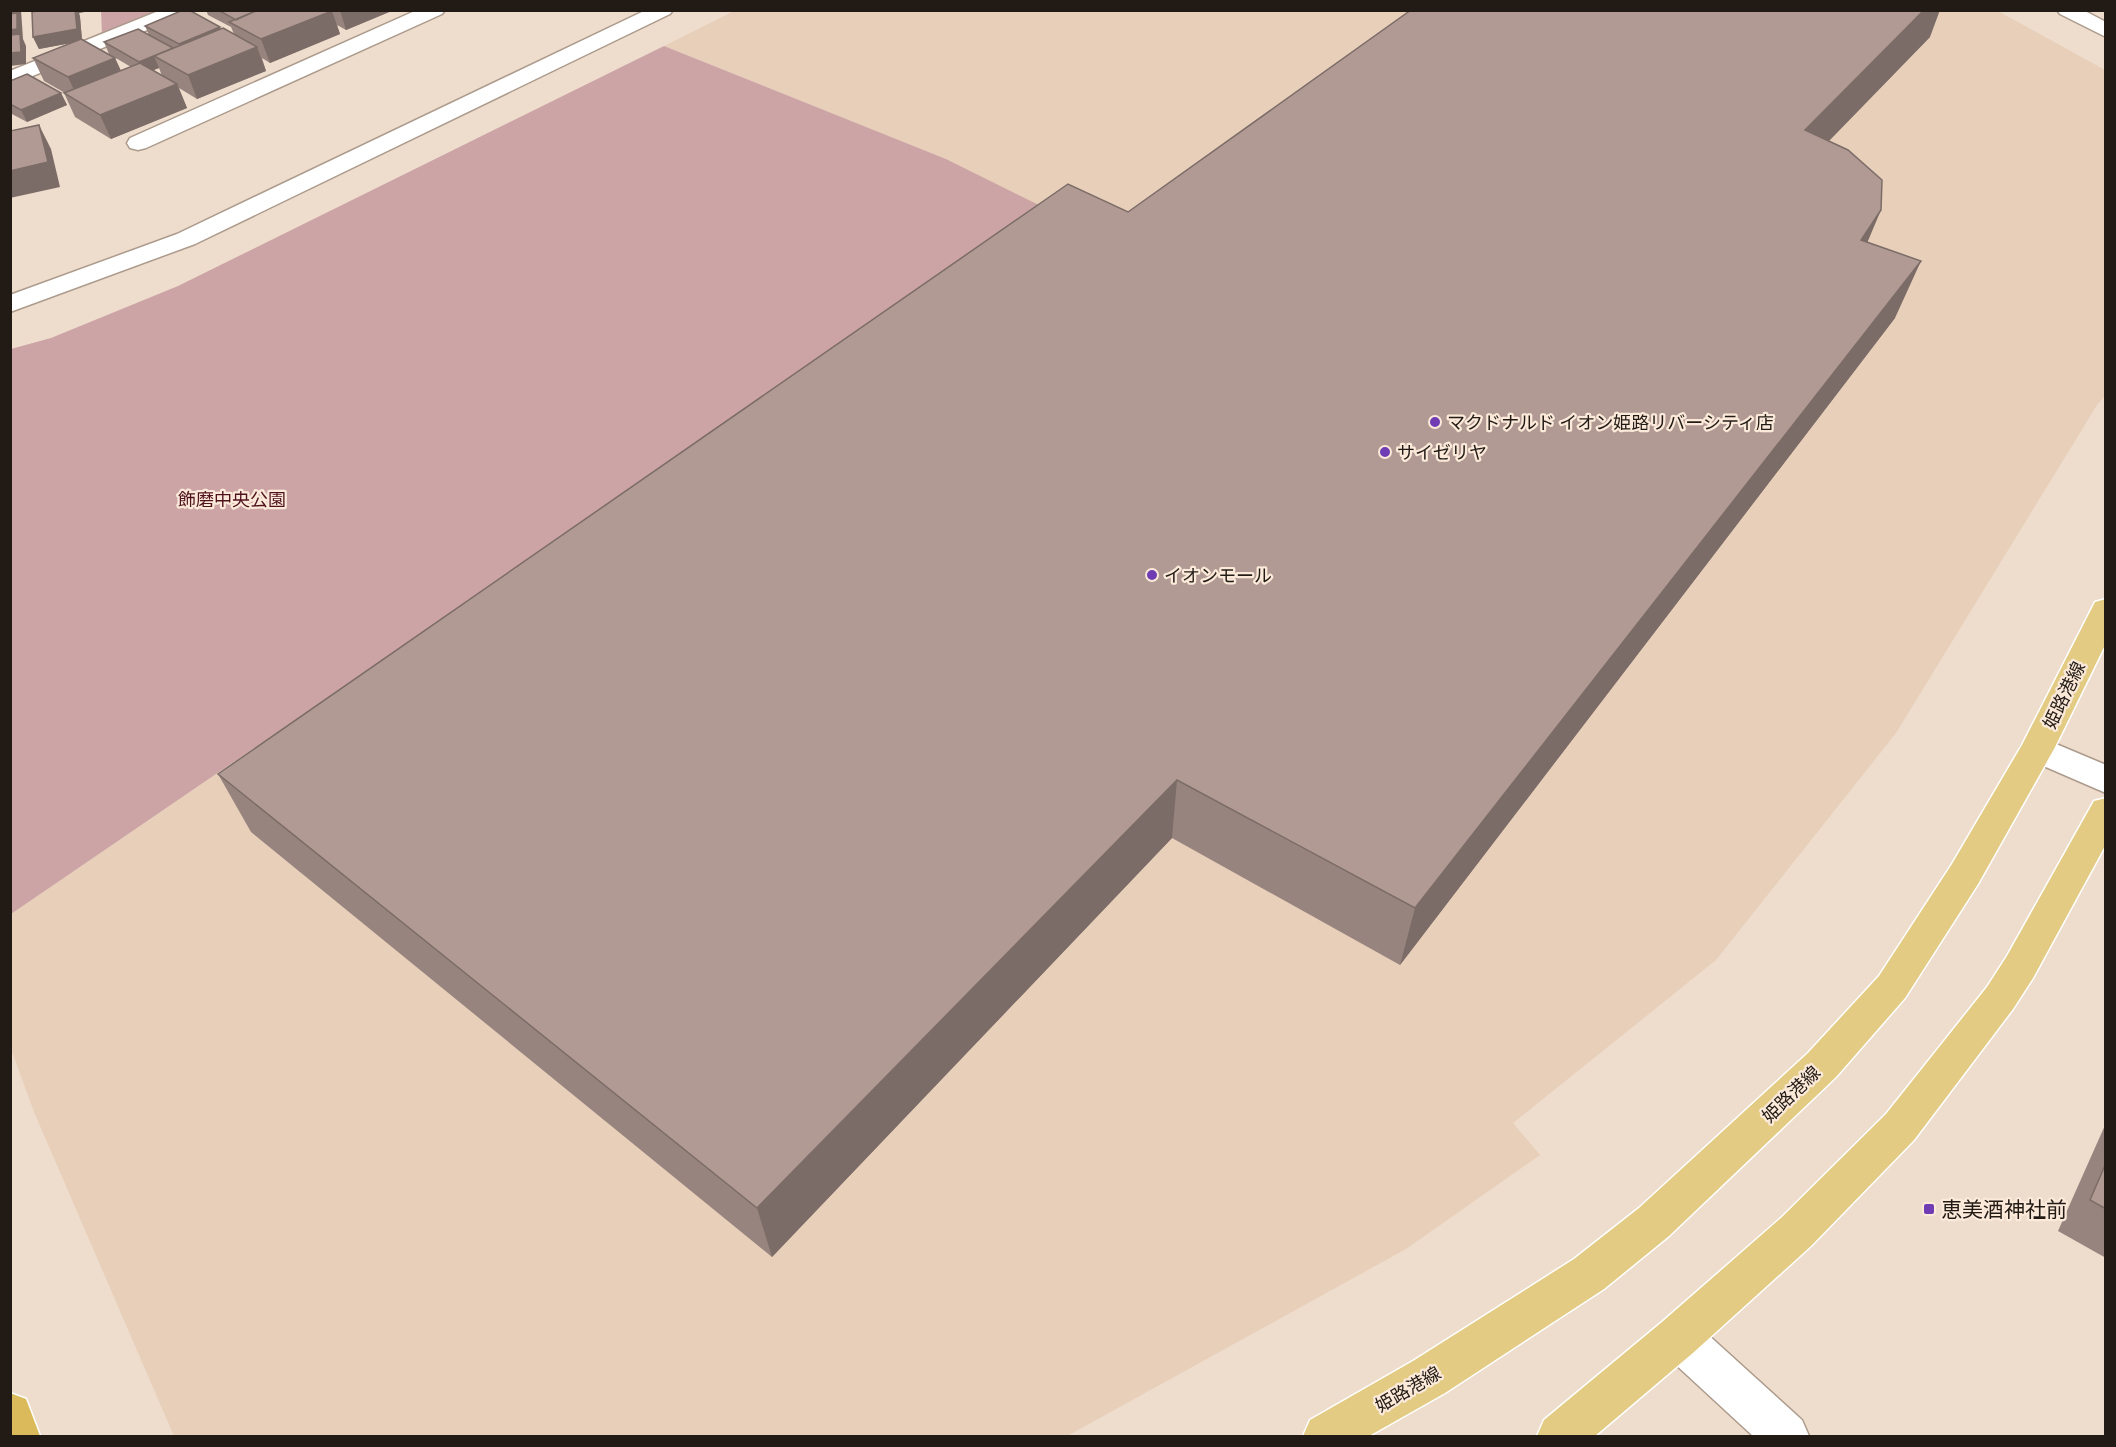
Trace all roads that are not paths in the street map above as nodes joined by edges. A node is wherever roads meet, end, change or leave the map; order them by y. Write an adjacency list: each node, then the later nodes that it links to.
1 (180, 10): 6 (street)
2 (435, 10): 7 (street)
3 (663, 10): 8 (street)
4 (2067, 10): 5 (street)
5 (2106, 31)
6 (10, 79)
7 (138, 143)
8 (10, 304)
9 (2106, 610): 10 (main road, 姫路港線)
10 (2037, 749): 11 (street); 16 (main road, 姫路港線)
11 (2106, 780)
12 (2106, 811): 13 (main road)
13 (1678, 1336): 17 (main road); 18 (street)
14 (10, 1415): 15 (highway)
15 (17, 1437)
16 (1326, 1437)
17 (1560, 1437)
18 (1786, 1437)

